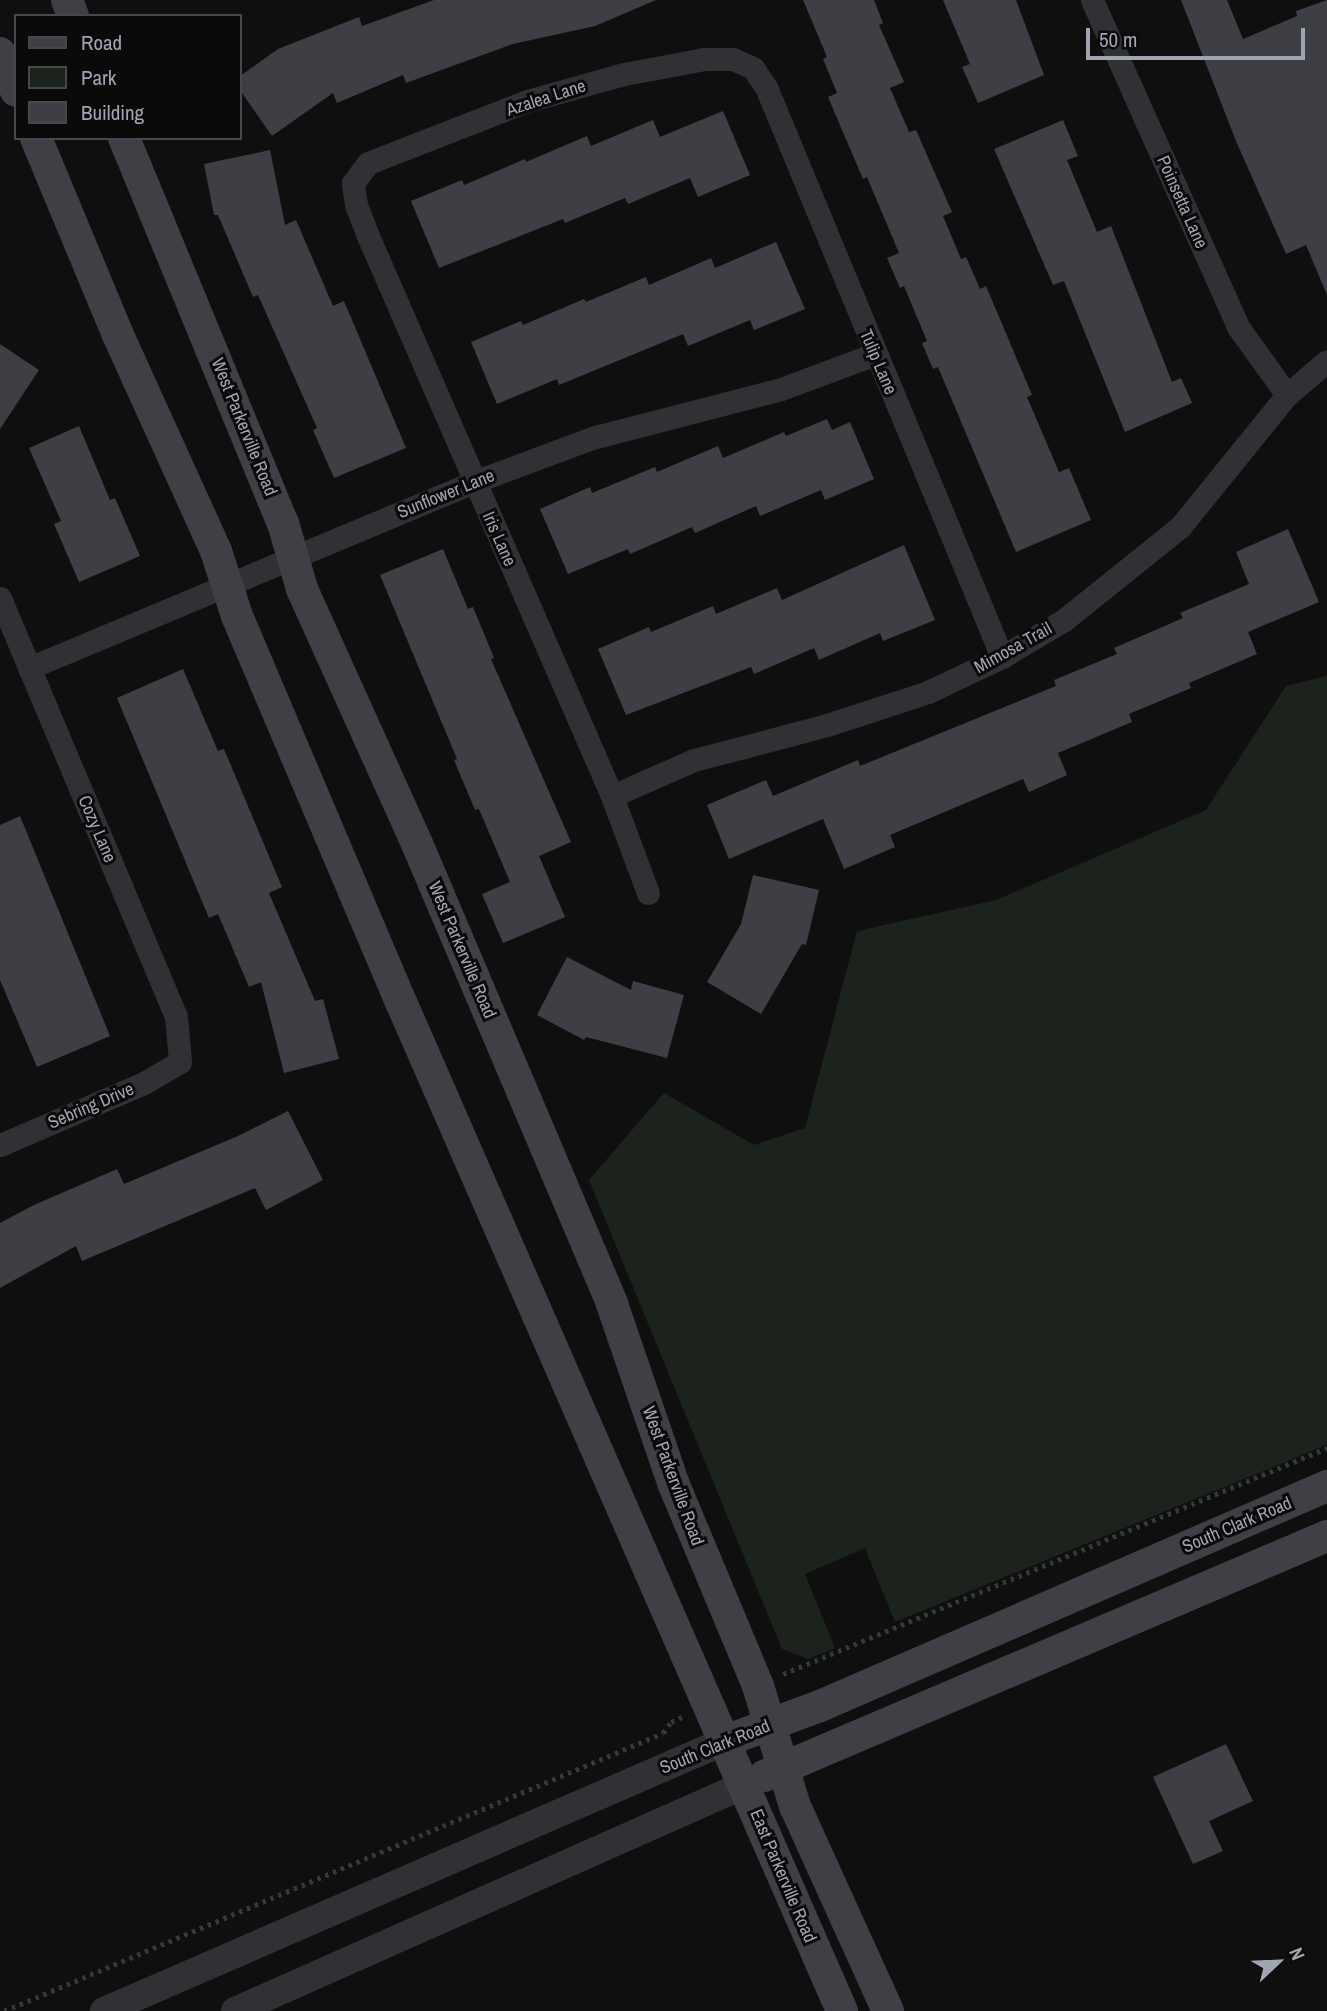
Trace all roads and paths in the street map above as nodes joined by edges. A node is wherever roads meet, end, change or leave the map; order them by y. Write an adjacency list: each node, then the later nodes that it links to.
1 (1092, 0): 10 (street, Poinsetta Lane)
2 (0, 53): 4 (main road)
3 (753, 68): 7 (street, Azalea Lane); 8 (street, Tulip Lane)
4 (14, 86)
5 (37, 140): 13 (main road)
6 (125, 140): 12 (main road, West Parkerville Road)
7 (353, 183): 11 (street, Iris Lane)
8 (875, 354): 11 (street, Sunflower Lane); 15 (street, Tulip Lane)
9 (1327, 361): 10 (street, Mimosa Trail)
10 (1286, 395): 15 (street, Mimosa Trail)
11 (474, 482): 12 (street, Sunflower Lane); 17 (street, Iris Lane)
12 (293, 556): 13 (street, Sunflower Lane); 25 (main road, West Parkerville Road)
13 (226, 584): 16 (street, Sunflower Lane); 27 (main road)
14 (0, 598): 16 (street, Cozy Lane)
15 (1002, 657): 17 (street, Mimosa Trail)
16 (29, 668): 19 (street, Cozy Lane)
17 (612, 796): 18 (street, Iris Lane)
18 (648, 893)
19 (180, 1062): 20 (street, Sebring Drive)
20 (0, 1145)
21 (1327, 1448): 24 (path)
22 (1327, 1486): 25 (main road, South Clark Road)
23 (1327, 1536): 28 (main road)
24 (800, 1666)
25 (771, 1723): 27 (main road, South Clark Road); 28 (main road, West Parkerville Road)
26 (663, 1733): 30 (path)
27 (725, 1741): 29 (main road, East Parkerville Road); 31 (street, South Clark Road)
28 (785, 1768): 29 (main road); 34 (main road)
29 (744, 1785): 32 (street); 33 (main road, East Parkerville Road)
30 (4, 2011)
31 (104, 2011)
32 (235, 2011)
33 (842, 2011)
34 (888, 2011)

